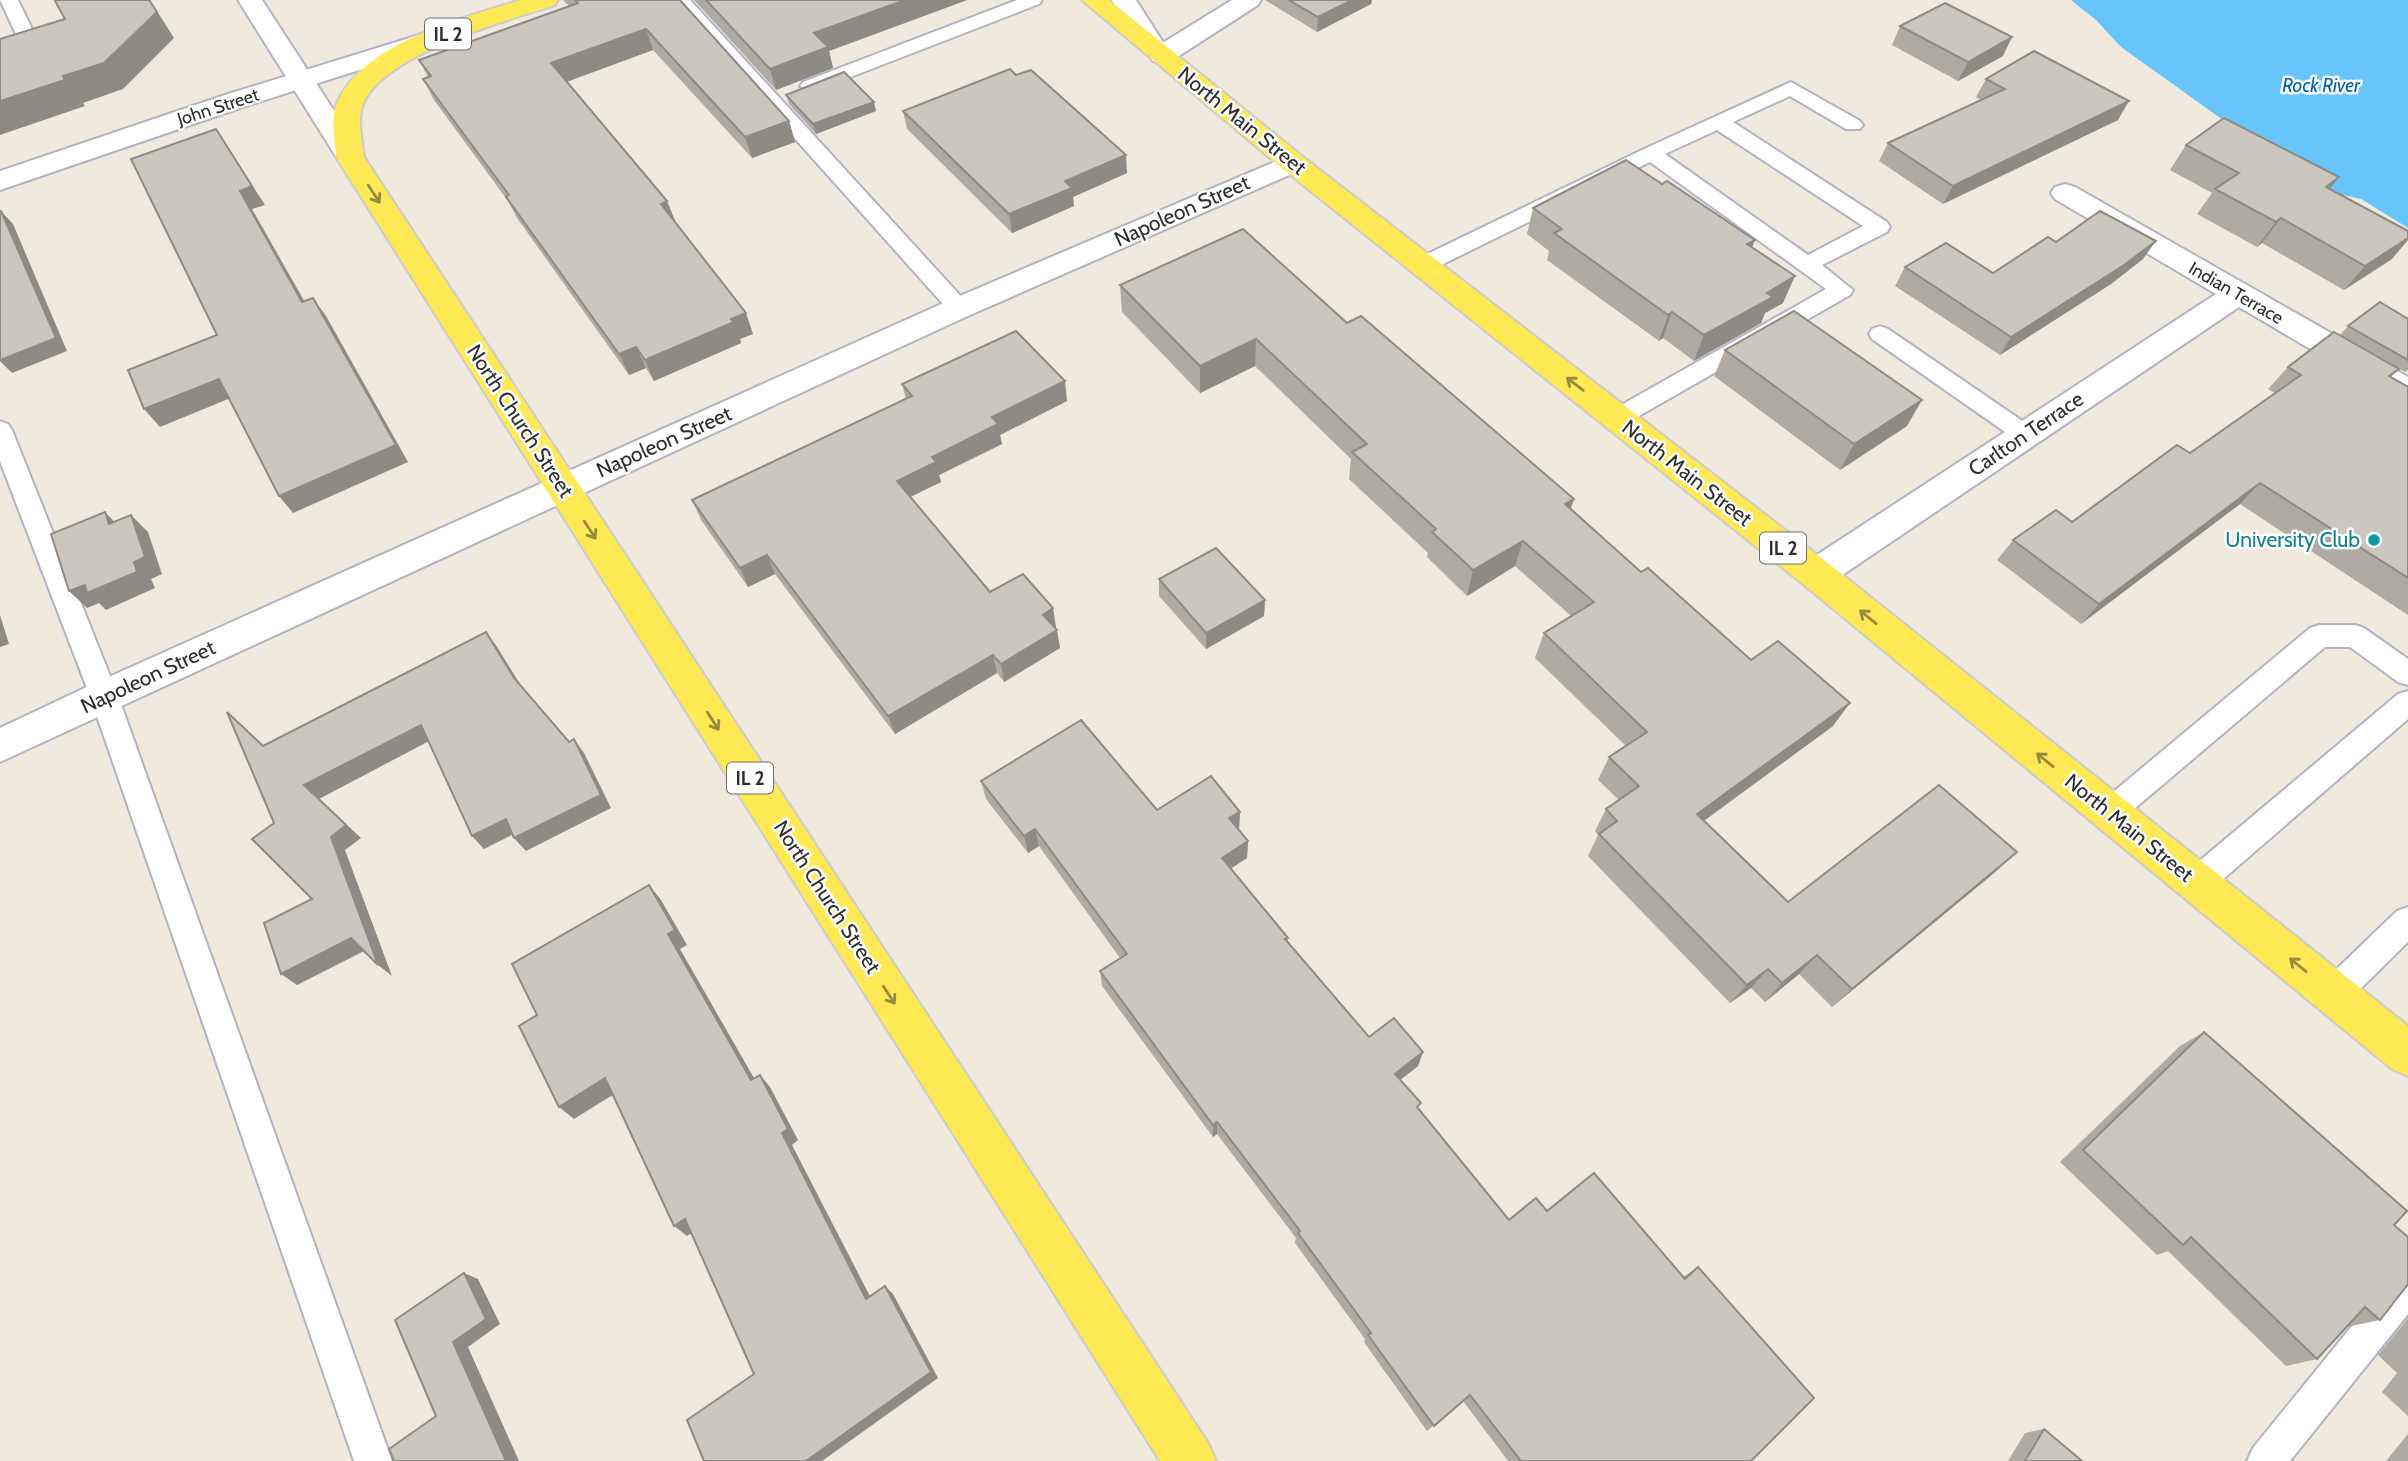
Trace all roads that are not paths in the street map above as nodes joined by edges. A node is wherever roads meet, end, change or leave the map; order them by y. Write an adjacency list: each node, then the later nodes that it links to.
1 (9, 0): 11 (lane)
2 (250, 0): 12 (street, North Church Street)
3 (546, 0): 9 (main road, John Street / IL 2)
4 (680, 0): 14 (lane)
5 (1033, 0): 14 (lane)
6 (1094, 0): 10 (main road, North Main Street / IL 2)
7 (1124, 0): 10 (street)
8 (1249, 0): 10 (street)
9 (437, 37): 12 (street, John Street); 13 (main road, John Street / IL 2)
10 (1158, 51): 19 (main road, North Main Street / IL 2)
11 (0, 52)
12 (300, 81): 18 (street, North Church Street); 20 (street, John Street)
13 (360, 87): 18 (main road, North Church Street / IL 2)
14 (771, 101): 25 (lane)
15 (1719, 122): 16 (lane); 17 (lane); 23 (lane)
16 (1853, 125)
17 (1651, 153): 22 (lane); 23 (lane)
18 (350, 157): 31 (main road, North Church Street / IL 2, one-way to 31)
19 (1293, 163): 22 (main road, North Main Street / IL 2); 25 (street, Napoleon Street)
20 (0, 181)
21 (2065, 193): 24 (street, Indian Terrace)
22 (1423, 265): 28 (main road, North Main Street / IL 2, one-way to 22)
23 (1806, 265): 28 (lane)
24 (2237, 294): 27 (street, Indian Terrace); 30 (street, Carlton Terrace)
25 (960, 308): 31 (street, Napoleon Street)
26 (1880, 334): 30 (lane)
27 (2408, 393)
28 (1617, 418): 32 (main road, North Main Street / IL 2)
29 (0, 430): 34 (lane)
30 (2026, 435): 32 (street, Carlton Terrace)
31 (563, 488): 34 (street, Napoleon Street); 44 (main road, North Church Street / IL 2, one-way to 44)
32 (1816, 574): 37 (main road, North Main Street / IL 2, one-way to 32)
33 (2408, 674): 37 (lane)
34 (104, 696): 36 (street, Napoleon Street); 43 (lane)
35 (2408, 702): 38 (lane)
36 (0, 746)
37 (2110, 812): 38 (main road, North Main Street / IL 2)
38 (2196, 883): 40 (main road, North Main Street / IL 2, one-way to 38)
39 (2408, 921): 40 (lane)
40 (2333, 994): 41 (main road, North Main Street / IL 2)
41 (2408, 1054)
42 (2408, 1286): 45 (lane)
43 (373, 1461)
44 (1190, 1461)
45 (2266, 1461)

